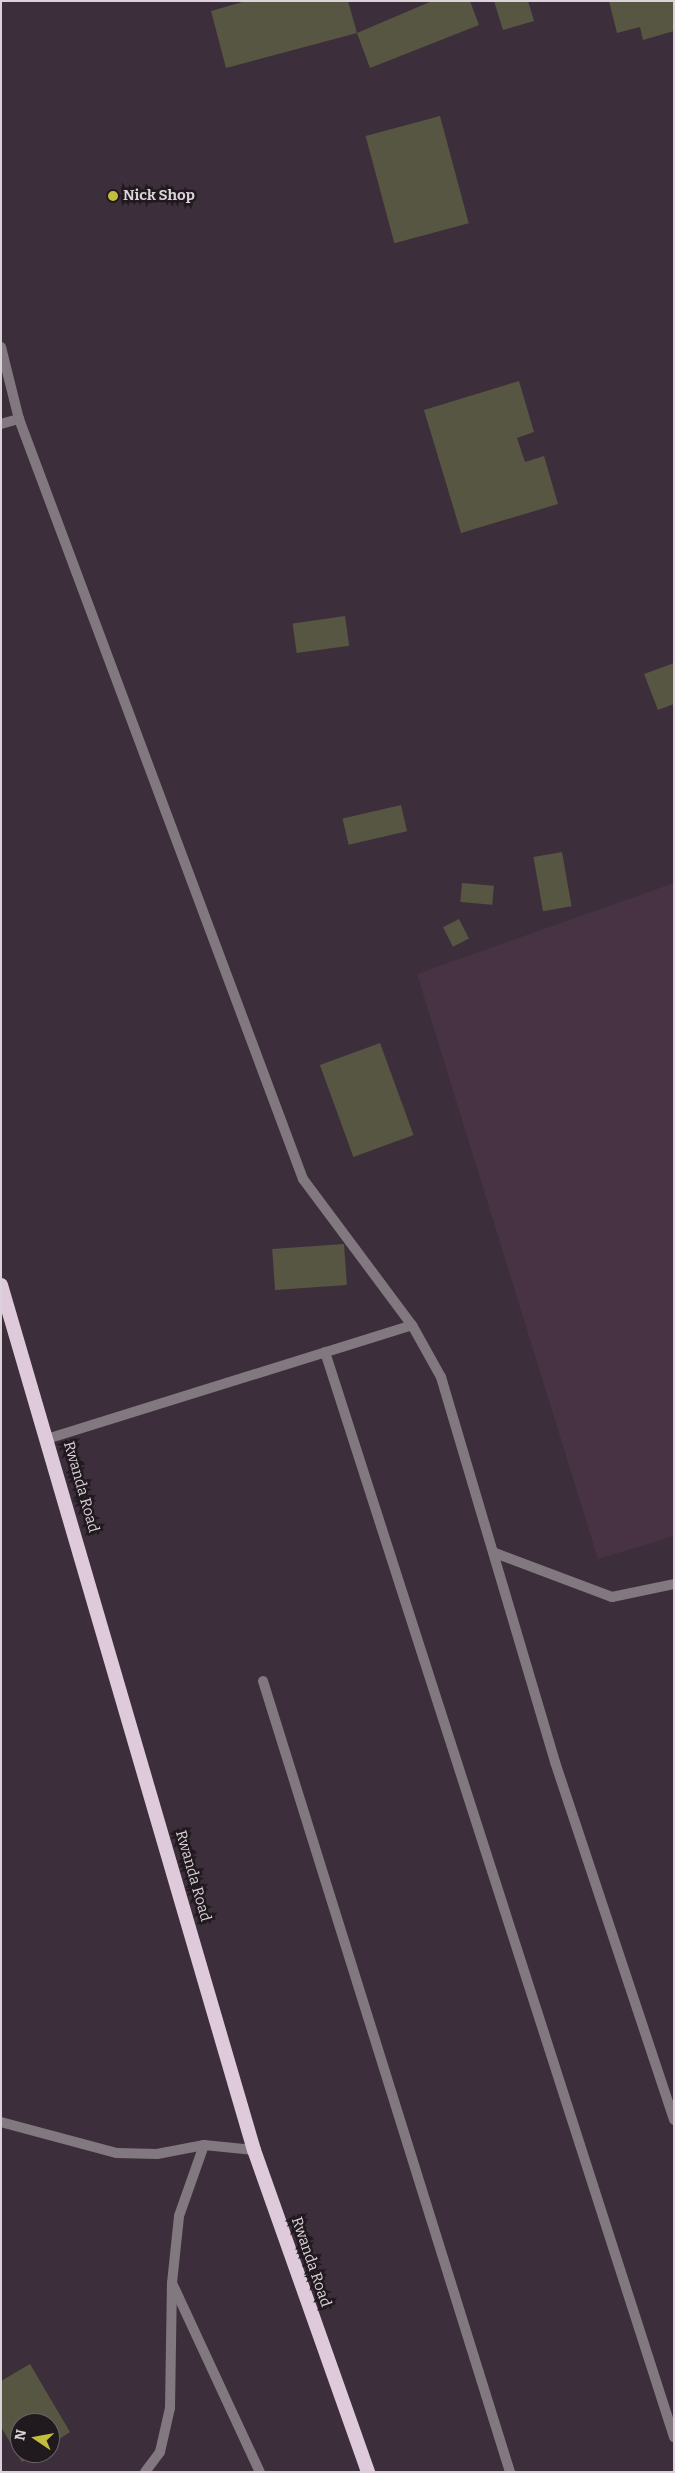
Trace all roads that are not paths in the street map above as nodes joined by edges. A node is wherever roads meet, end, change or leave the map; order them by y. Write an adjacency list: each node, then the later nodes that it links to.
1 (1, 347): 2 (street)
2 (18, 418): 3 (street); 5 (street)
3 (1, 424)
4 (1, 1285): 7 (highway, Rwanda Road)
5 (412, 1325): 6 (street); 8 (street)
6 (325, 1352): 7 (street); 16 (street)
7 (50, 1438): 14 (highway, Rwanda Road)
8 (495, 1553): 9 (street); 11 (street)
9 (674, 1584)
10 (264, 1681): 20 (street)
11 (674, 2120)
12 (1, 2122): 13 (street)
13 (204, 2145): 14 (street); 15 (street)
14 (254, 2150): 19 (highway, Rwanda Road)
15 (172, 2282): 17 (street); 18 (street)
16 (674, 2437)
17 (145, 2472)
18 (260, 2472)
19 (368, 2472)
20 (510, 2472)

